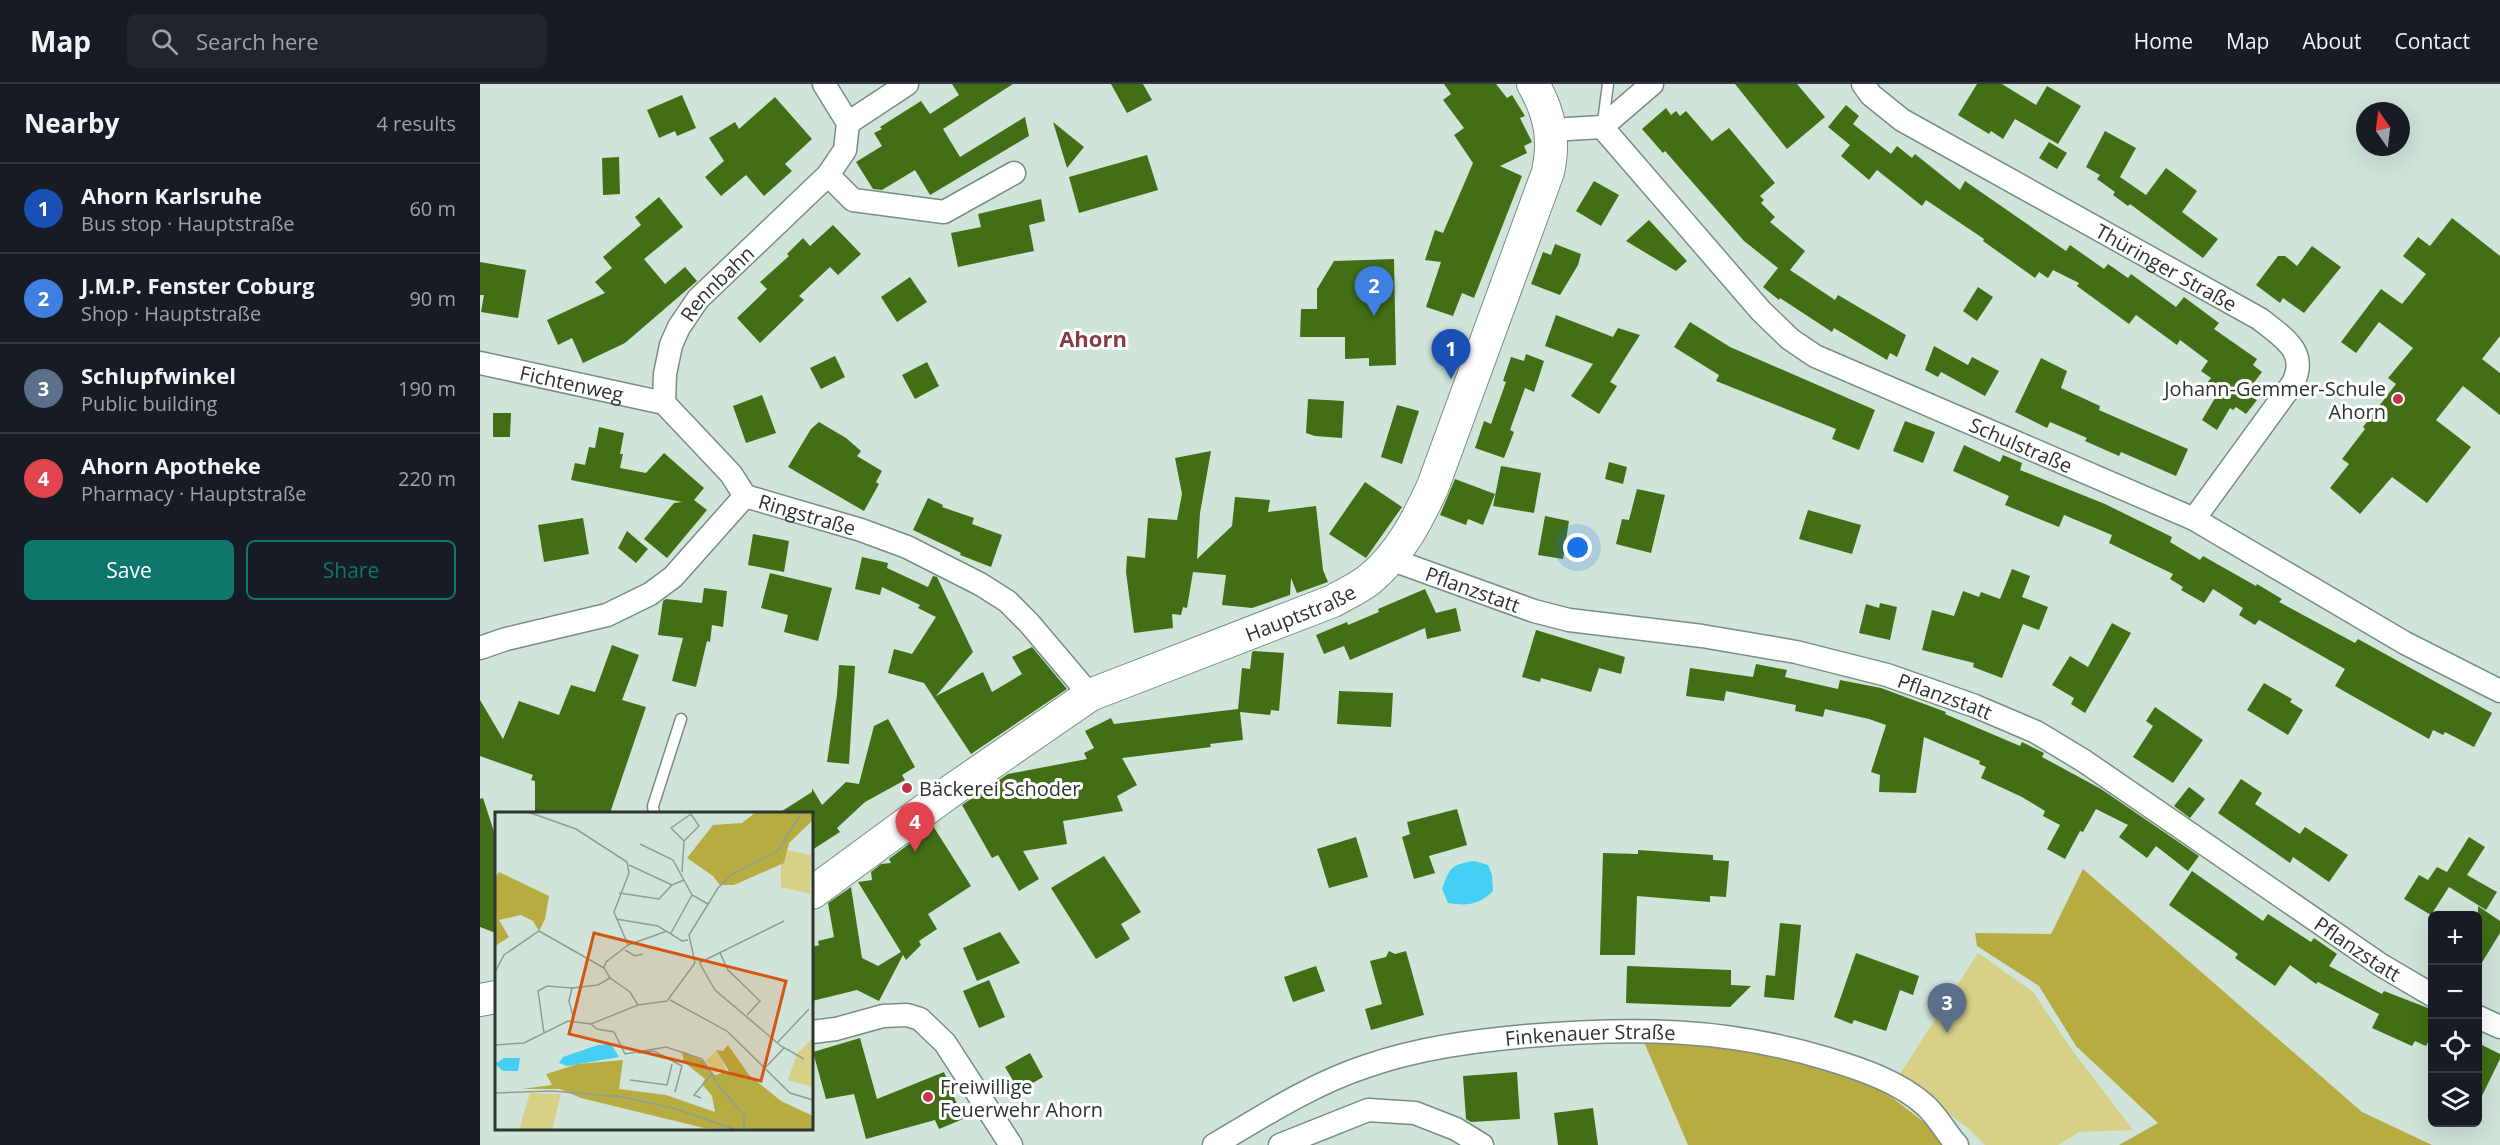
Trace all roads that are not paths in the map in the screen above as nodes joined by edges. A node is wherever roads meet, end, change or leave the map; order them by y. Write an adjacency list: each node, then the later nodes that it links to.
1 (824, 84): 7 (street)
2 (907, 84): 7 (street)
3 (1533, 84): 9 (street, Hauptstraße)
4 (1608, 84): 8 (lane)
5 (1652, 84): 8 (street)
6 (1863, 84): 15 (street, Thüringer Straße)
7 (848, 123): 11 (street, Rennbahn)
8 (1602, 127): 9 (street); 15 (street, Schulstraße)
9 (1551, 130): 16 (street, Hauptstraße)
10 (1014, 173): 11 (street)
11 (828, 175): 13 (street, Rennbahn)
12 (480, 363): 13 (street, Fichtenweg)
13 (664, 403): 14 (street)
14 (745, 496): 17 (street, Ringstraße); 19 (street, Ringstraße)
15 (2194, 519): 18 (street, Schulstraße)
16 (1390, 559): 19 (street, Hauptstraße); 23 (street, Pflanzstatt)
17 (480, 648)
18 (2500, 691)
19 (1090, 695): 22 (street, Hauptstraße)
20 (681, 720): 21 (lane)
21 (654, 812)
22 (813, 892)
23 (2428, 992)
24 (813, 1032): 25 (street)
25 (1011, 1145)
26 (1214, 1145): 29 (street, Finkenauer Straße)
27 (1280, 1145): 28 (street)
28 (1482, 1145)
29 (1957, 1145)

